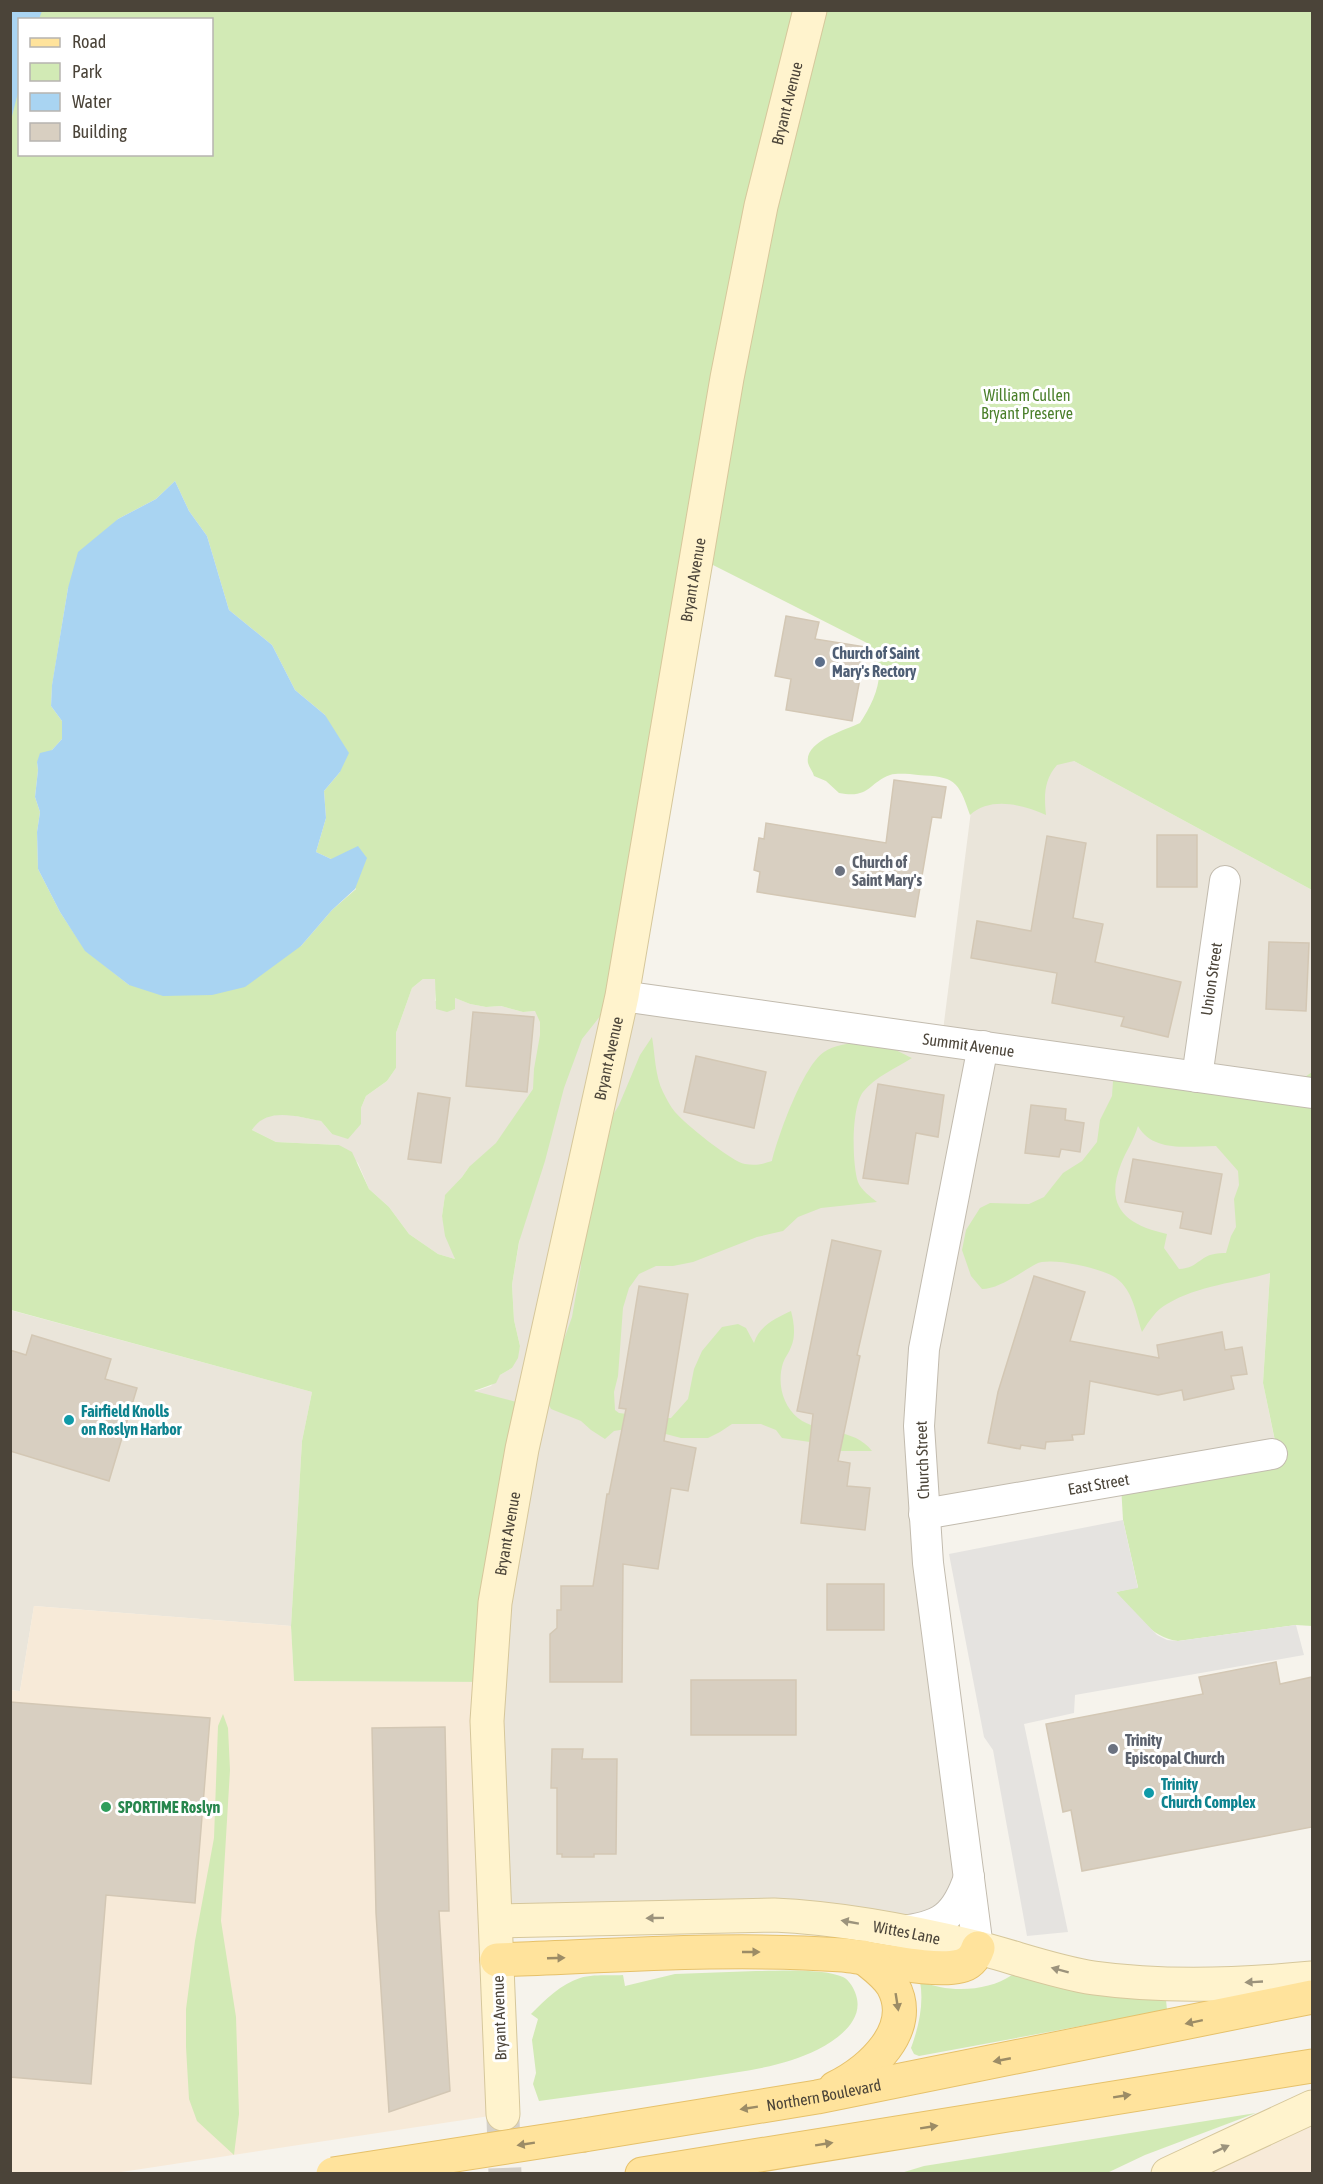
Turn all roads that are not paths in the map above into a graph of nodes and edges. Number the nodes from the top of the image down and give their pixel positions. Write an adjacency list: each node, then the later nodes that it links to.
1 (810, 10): 3 (main road, Bryant Avenue)
2 (1225, 880): 5 (street, Union Street)
3 (622, 996): 4 (street, Summit Avenue); 10 (main road, Bryant Avenue)
4 (983, 1046): 5 (street, Summit Avenue); 8 (street, Church Street)
5 (1197, 1077): 6 (street, Summit Avenue)
6 (1312, 1093)
7 (1272, 1454): 8 (street, East Street)
8 (924, 1514): 9 (street, Church Street)
9 (969, 1877): 11 (street); 12 (street, Church Street)
10 (496, 1921): 11 (main road, Wittes Lane, one-way to 10); 14 (main road, Bryant Avenue)
11 (899, 1931): 12 (main road, Wittes Lane)
12 (978, 1948): 13 (main road); 15 (main road, Wittes Lane, one-way to 12)
13 (863, 1957): 14 (main road, one-way to 13); 18 (main road, one-way to 18)
14 (497, 1960): 20 (main road, Bryant Avenue)
15 (1312, 1978)
16 (1312, 1997): 18 (main road, Northern Boulevard, one-way to 18)
17 (1312, 2066): 22 (main road, one-way to 17)
18 (817, 2097): 21 (main road, Northern Boulevard, one-way to 21, bridge)
19 (1312, 2107): 23 (main road, one-way to 19)
20 (503, 2114)
21 (333, 2174)
22 (642, 2174)
23 (1168, 2174)

